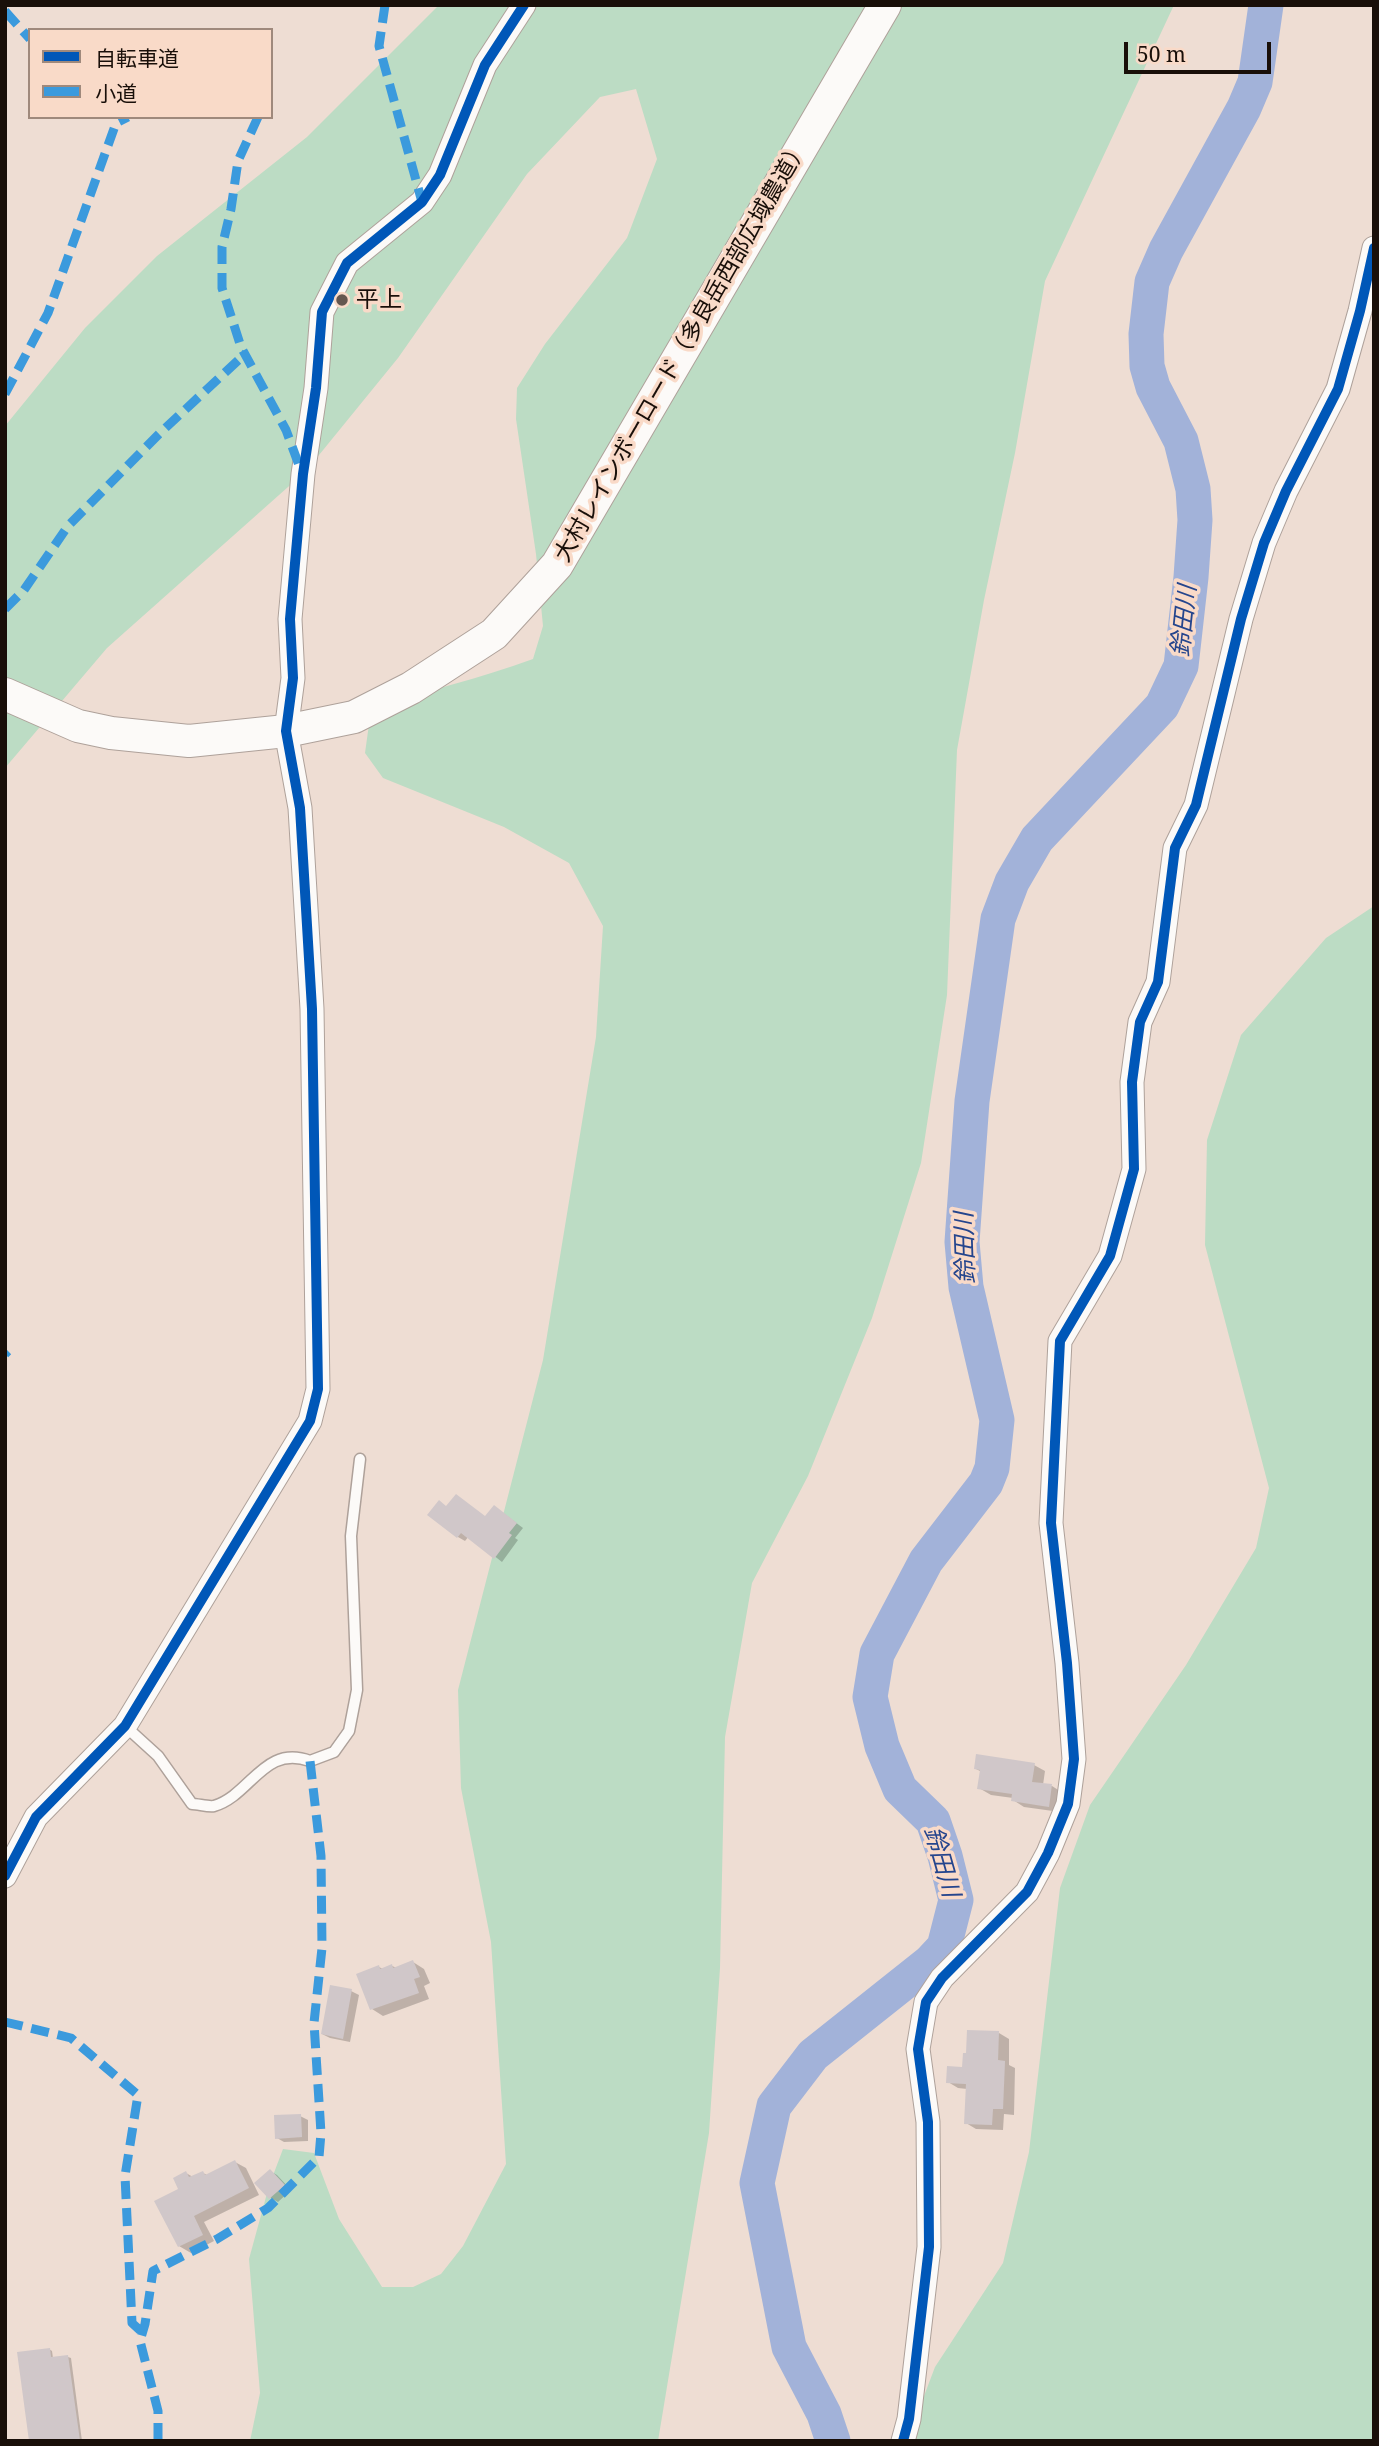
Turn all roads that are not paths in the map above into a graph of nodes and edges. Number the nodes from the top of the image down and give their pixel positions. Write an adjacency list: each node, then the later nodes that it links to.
1 (524, 5): 5 (street)
2 (886, 5): 5 (street, 大村レインボーロード（多良岳西部広域農道）)
3 (1374, 248): 9 (street)
4 (5, 694): 5 (street, 大村レインボーロード（多良岳西部広域農道）)
5 (286, 731): 7 (street)
6 (360, 1459): 7 (lane)
7 (125, 1726): 8 (street)
8 (5, 1876)
9 (903, 2441)

